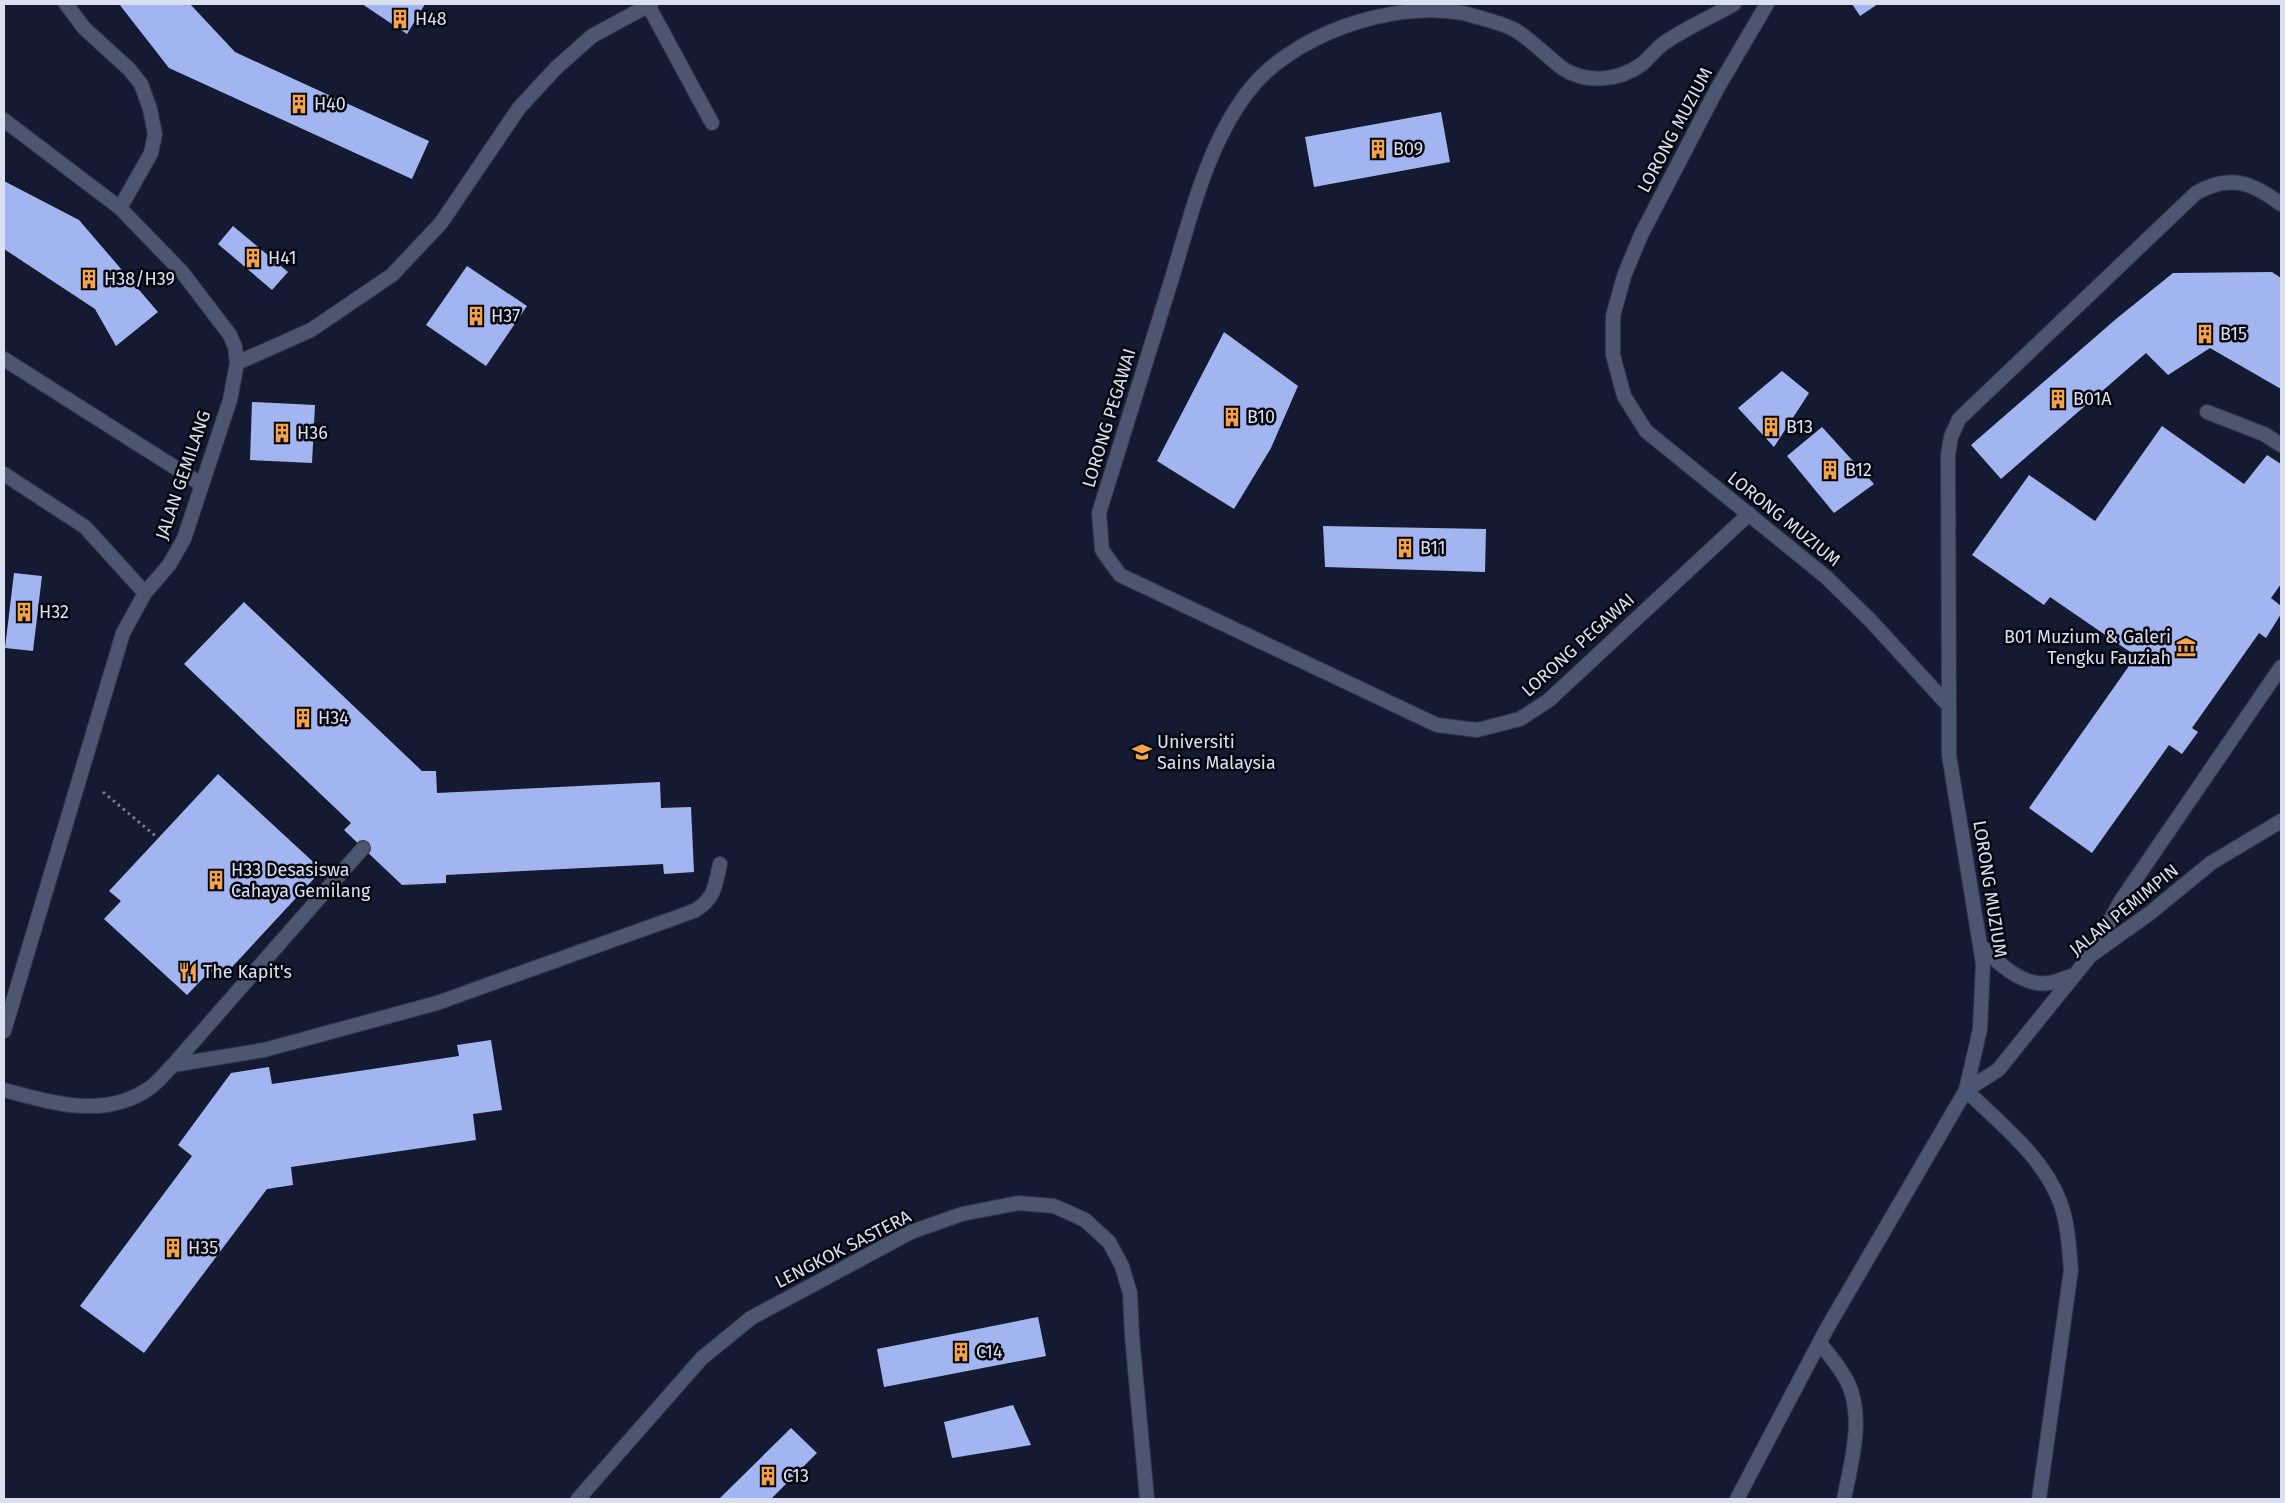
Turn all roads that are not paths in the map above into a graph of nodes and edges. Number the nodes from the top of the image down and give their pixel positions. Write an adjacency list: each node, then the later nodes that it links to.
1 (66, 4): 8 (street)
2 (649, 4): 6 (street); 10 (street)
3 (1734, 4): 15 (street, LORONG PEGAWAI)
4 (1767, 4): 15 (street, LORONG MUZIUM)
5 (4, 120): 8 (street, JALAN GEMILANG)
6 (712, 123)
7 (2281, 204): 18 (street)
8 (120, 208): 10 (street, JALAN GEMILANG)
9 (4, 359): 14 (street)
10 (237, 363): 14 (street, JALAN GEMILANG)
11 (2207, 412): 12 (street)
12 (2281, 445)
13 (4, 474): 16 (street)
14 (201, 484): 16 (street, JALAN GEMILANG)
15 (1749, 514): 18 (street, LORONG MUZIUM)
16 (145, 594): 25 (street, JALAN GEMILANG)
17 (2281, 667): 23 (street)
18 (1949, 706): 22 (street, LORONG MUZIUM)
19 (2281, 821): 23 (street, JALAN PEMIMPIN)
20 (363, 848): 26 (street)
21 (720, 864): 26 (street)
22 (1982, 947): 24 (street); 28 (street, LORONG MUZIUM)
23 (2090, 956): 24 (street, JALAN PEMIMPIN)
24 (2076, 974): 28 (street, JALAN PEMIMPIN)
25 (4, 1031)
26 (173, 1065): 27 (street)
27 (4, 1090)
28 (1966, 1090): 29 (street); 34 (street)
29 (1820, 1343): 32 (street); 33 (street)
30 (578, 1499): 31 (street, LENGKOK SASTERA)
31 (1147, 1499)
32 (1737, 1499)
33 (1844, 1499)
34 (2040, 1499)

